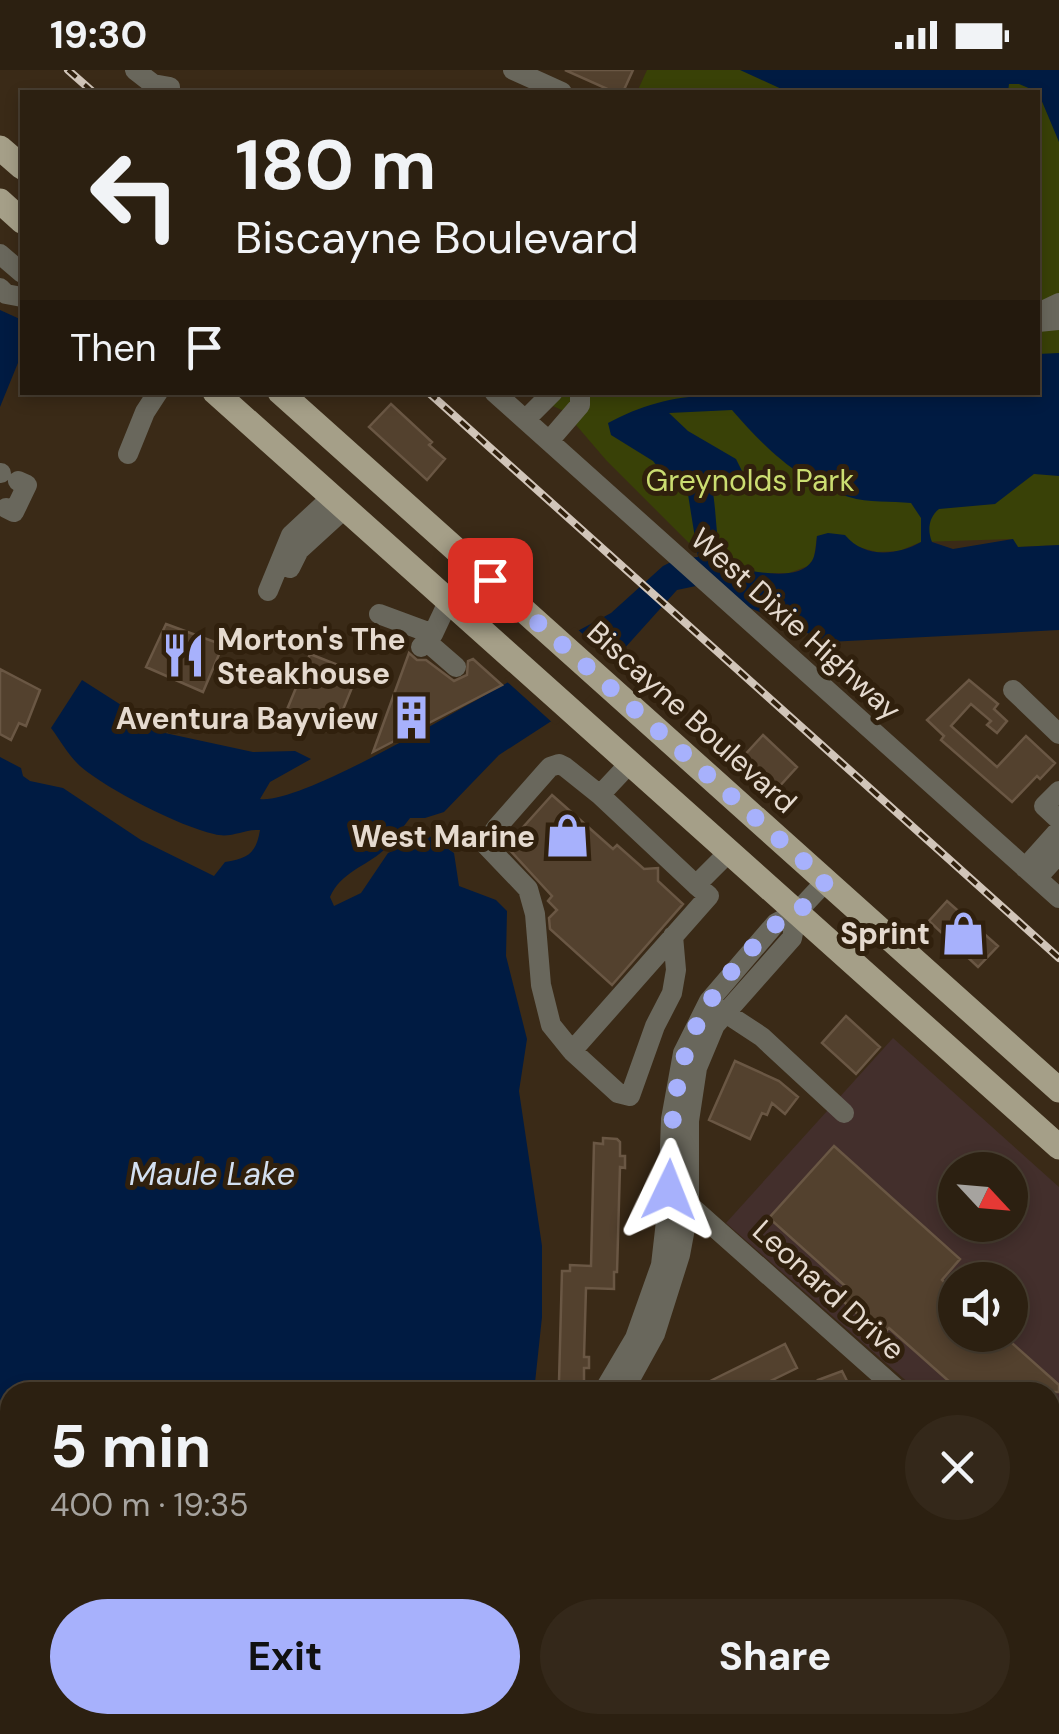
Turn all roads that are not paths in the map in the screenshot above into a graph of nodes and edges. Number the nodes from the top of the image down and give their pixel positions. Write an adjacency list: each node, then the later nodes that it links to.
1 (135, 70): 4 (street)
2 (154, 70): 4 (street)
3 (519, 71): 5 (street)
4 (176, 83)
5 (558, 90)
6 (0, 148): 7 (main road)
7 (20, 165)
8 (0, 200): 9 (main road)
9 (20, 219)
10 (0, 254): 11 (street)
11 (14, 288)
12 (1059, 288): 13 (street)
13 (1048, 313)
14 (156, 395): 22 (street)
15 (218, 395): 24 (main road)
16 (283, 395): 26 (main road, Biscayne Boulevard)
17 (497, 395): 20 (street, West Dixie Highway)
18 (551, 395): 20 (street)
19 (582, 395): 21 (street)
20 (525, 420): 21 (street, West Dixie Highway)
21 (549, 441): 40 (street, West Dixie Highway)
22 (128, 454)
23 (15, 478): 25 (street)
24 (339, 502): 26 (main road); 27 (main road)
25 (6, 508)
26 (419, 517): 41 (main road, Biscayne Boulevard)
27 (448, 600): 29 (street); 33 (main road)
28 (379, 614): 29 (street)
29 (427, 641): 30 (street)
30 (456, 667)
31 (1013, 690): 32 (street)
32 (1059, 734)
33 (630, 763): 35 (street); 38 (main road)
34 (1059, 791): 36 (street)
35 (600, 795): 42 (street); 47 (street)
36 (1059, 820)
37 (1059, 830): 40 (street)
38 (729, 852): 42 (street); 44 (main road)
39 (1059, 854): 40 (street)
40 (1031, 873): 43 (street, West Dixie Highway)
41 (826, 881): 44 (street); 48 (main road, Biscayne Boulevard)
42 (696, 884): 45 (street)
43 (1059, 898)
44 (797, 912): 46 (street); 50 (main road)
45 (673, 936): 47 (street); 47 (street)
46 (717, 1007): 49 (street); 51 (street)
47 (572, 1051)
48 (1059, 1090)
49 (844, 1112)
50 (1059, 1147)
51 (679, 1206): 52 (street); 55 (street, Leonard Drive)
52 (655, 1312): 53 (street); 54 (street)
53 (610, 1382)
54 (629, 1382)
55 (888, 1382)

